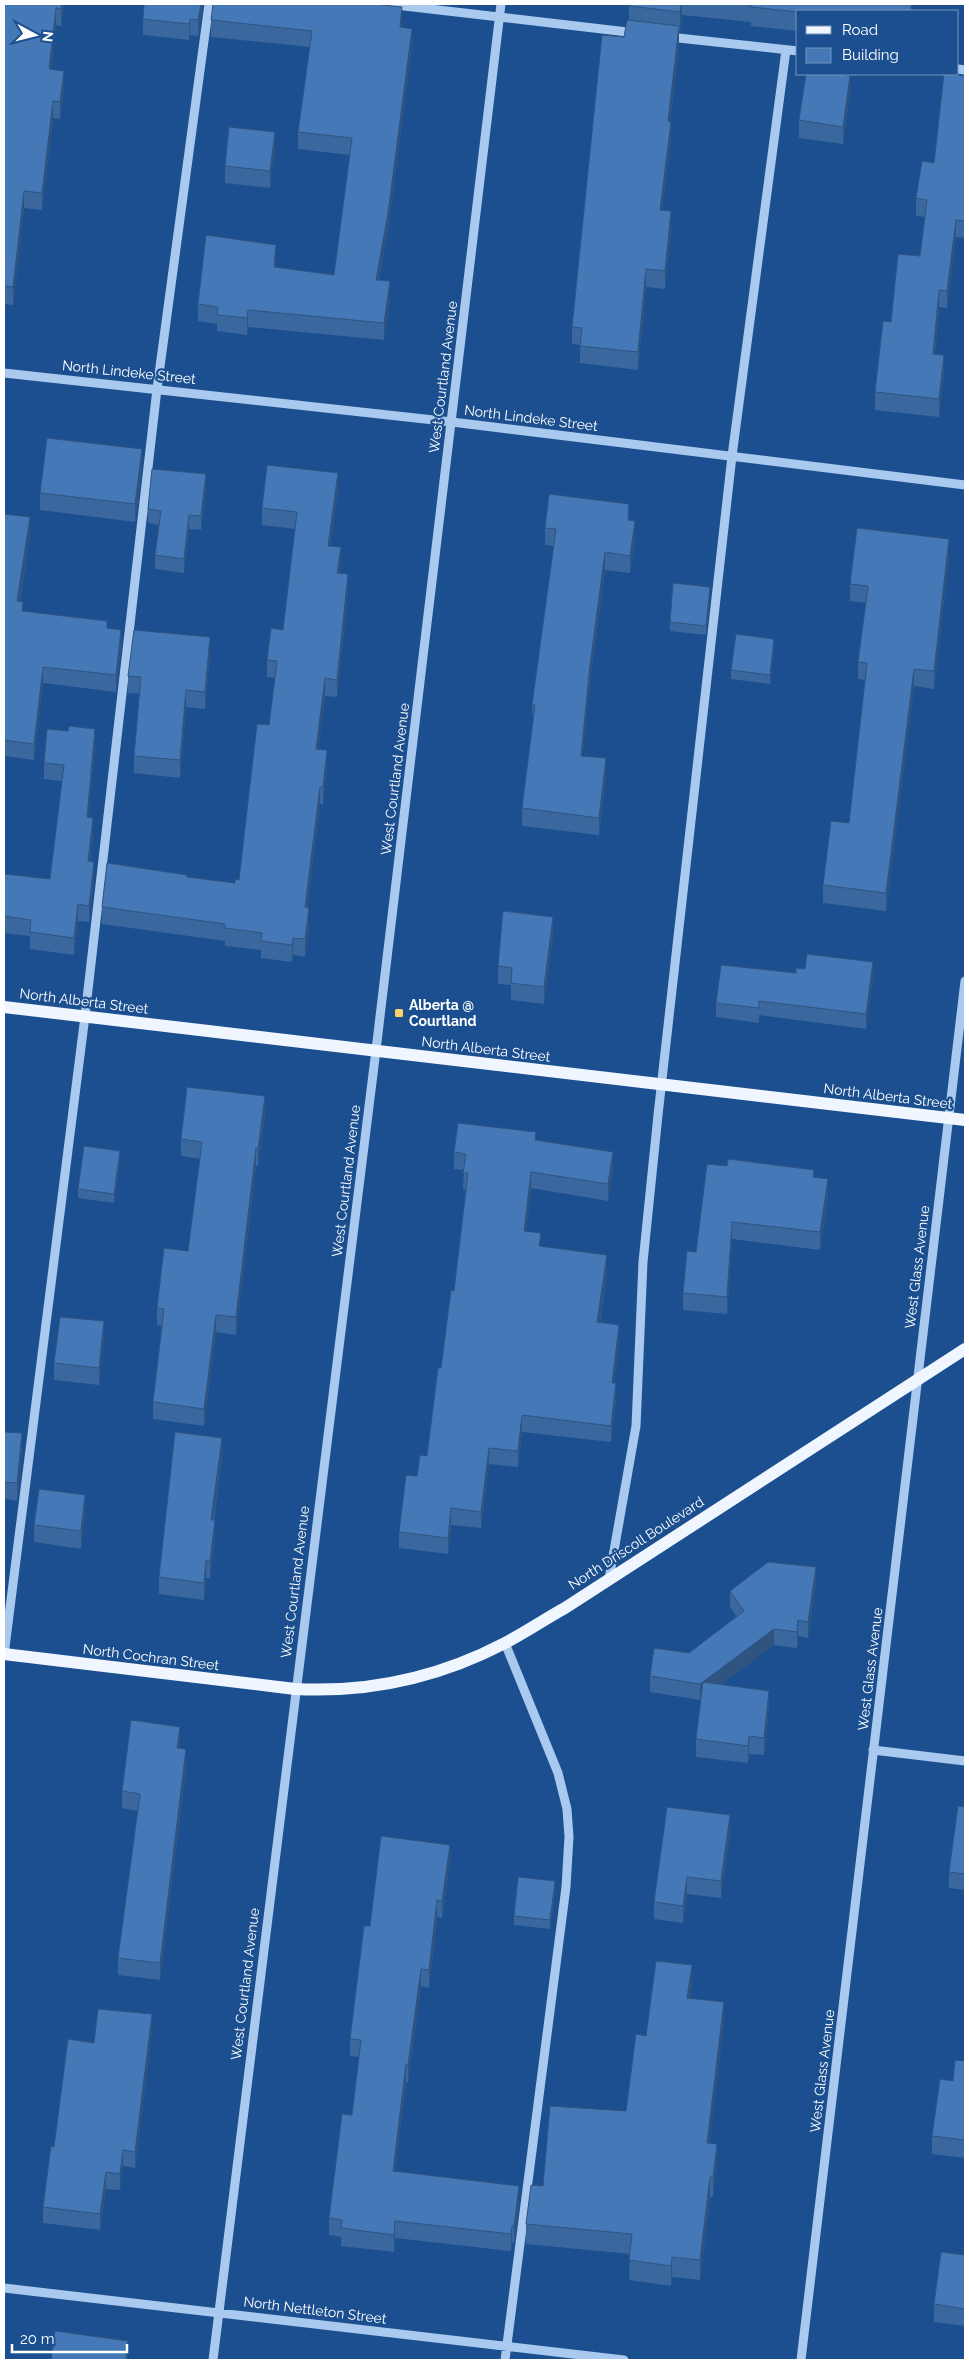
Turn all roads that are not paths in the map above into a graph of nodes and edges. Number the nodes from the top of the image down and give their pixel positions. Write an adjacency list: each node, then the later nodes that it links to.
1 (209, 4): 10 (street)
2 (387, 4): 4 (street)
3 (501, 4): 4 (street, West Courtland Avenue)
4 (499, 18): 5 (street); 11 (street, West Courtland Avenue)
5 (648, 35)
6 (658, 36): 7 (street)
7 (786, 50): 8 (street); 12 (street)
8 (796, 51)
9 (4, 372): 10 (street, North Lindeke Street)
10 (156, 390): 11 (street, North Lindeke Street); 16 (street)
11 (452, 422): 12 (street, North Lindeke Street); 17 (street, West Courtland Avenue)
12 (732, 456): 13 (street, North Lindeke Street); 18 (street)
13 (965, 485)
14 (965, 981): 19 (street, West Glass Avenue)
15 (4, 1006): 16 (main road, North Alberta Street)
16 (85, 1016): 17 (main road, North Alberta Street); 25 (street)
17 (376, 1050): 18 (main road, North Alberta Street); 26 (street, West Courtland Avenue)
18 (662, 1086): 19 (main road, North Alberta Street); 23 (street)
19 (948, 1118): 20 (main road, North Alberta Street); 22 (street, West Glass Avenue)
20 (965, 1120)
21 (965, 1349): 22 (main road, North Driscoll Boulevard)
22 (918, 1378): 23 (main road, North Driscoll Boulevard); 27 (street, West Glass Avenue)
23 (609, 1579): 24 (main road, North Driscoll Boulevard)
24 (505, 1643): 26 (main road, North Driscoll Boulevard); 31 (street)
25 (4, 1654): 26 (main road, North Cochran Street)
26 (296, 1689): 30 (street, West Courtland Avenue)
27 (874, 1750): 28 (street); 35 (street, West Glass Avenue)
28 (965, 1761)
29 (4, 2288): 30 (street, North Nettleton Street)
30 (219, 2312): 31 (street, North Nettleton Street); 32 (street, West Courtland Avenue)
31 (507, 2347): 33 (street); 34 (street, North Nettleton Street)
32 (213, 2360)
33 (505, 2360)
34 (624, 2360)
35 (801, 2360)

